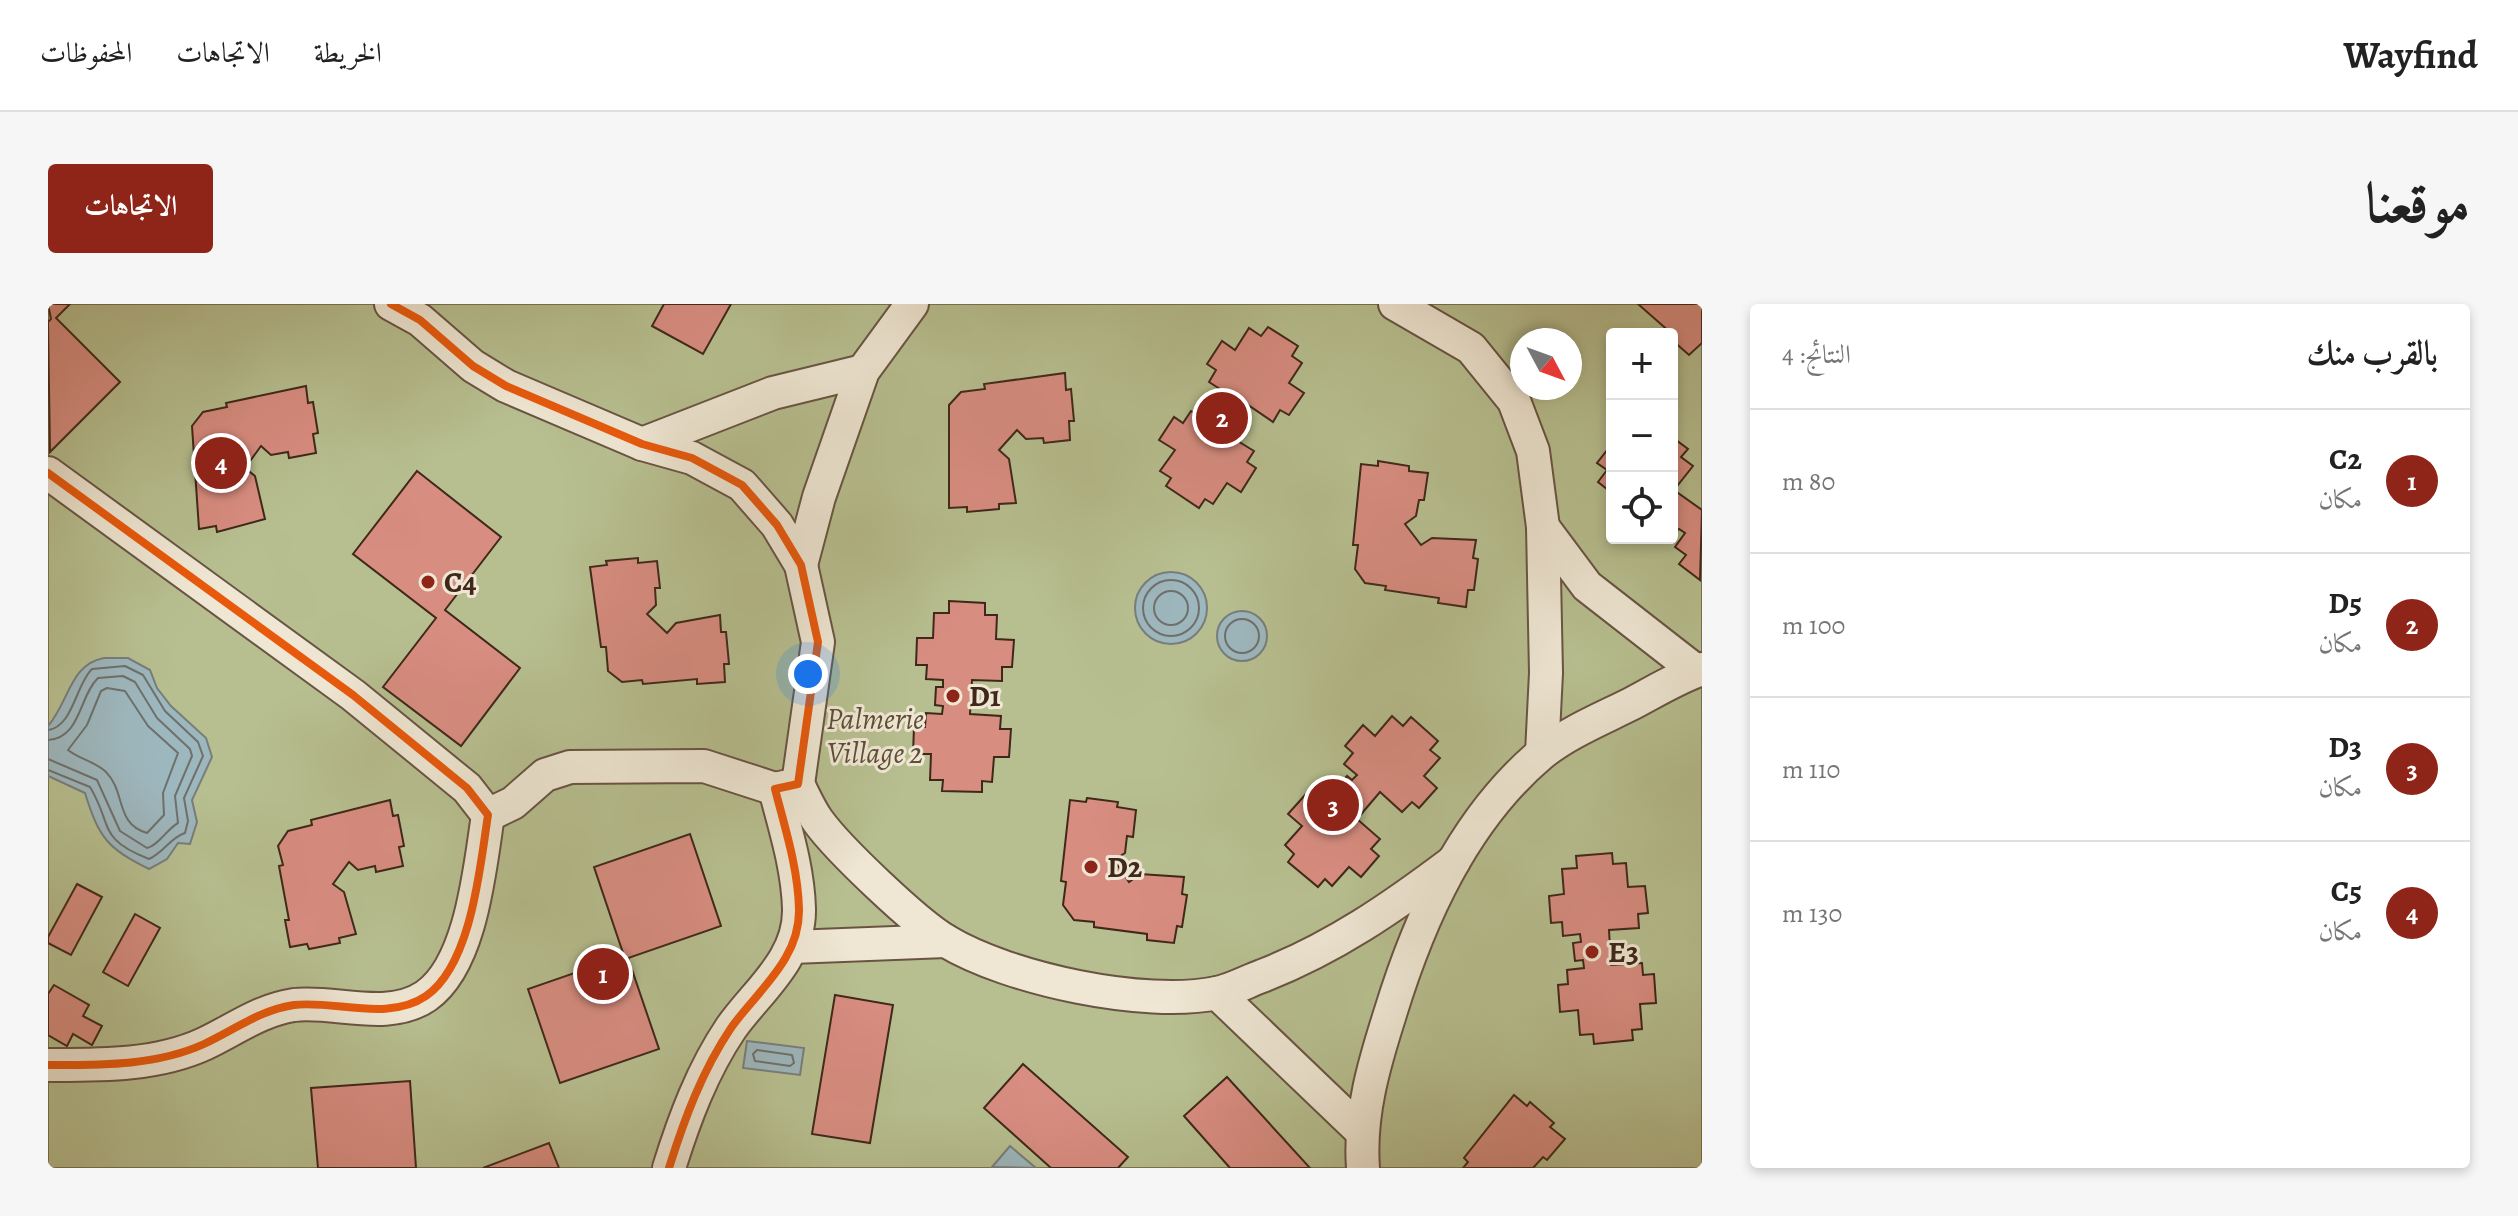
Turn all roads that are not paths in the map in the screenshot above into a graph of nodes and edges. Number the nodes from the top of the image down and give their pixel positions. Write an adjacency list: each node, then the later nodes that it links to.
1 (391, 304): 5 (street)
2 (912, 304): 4 (street)
3 (1395, 304): 7 (street)
4 (863, 371): 5 (street); 8 (street)
5 (642, 444): 8 (street)
6 (48, 473): 12 (street)
7 (1543, 527): 9 (street); 10 (street)
8 (801, 565): 11 (street)
9 (1699, 670): 10 (street)
10 (1542, 753): 13 (street)
11 (787, 786): 12 (street); 14 (street); 15 (street)
12 (488, 815): 17 (street)
13 (1454, 861): 16 (street); 18 (street)
14 (946, 941): 15 (street); 16 (street)
15 (792, 947): 19 (street)
16 (1217, 993): 18 (street)
17 (48, 1065)
18 (1361, 1131): 20 (street)
19 (669, 1168)
20 (1363, 1168)

